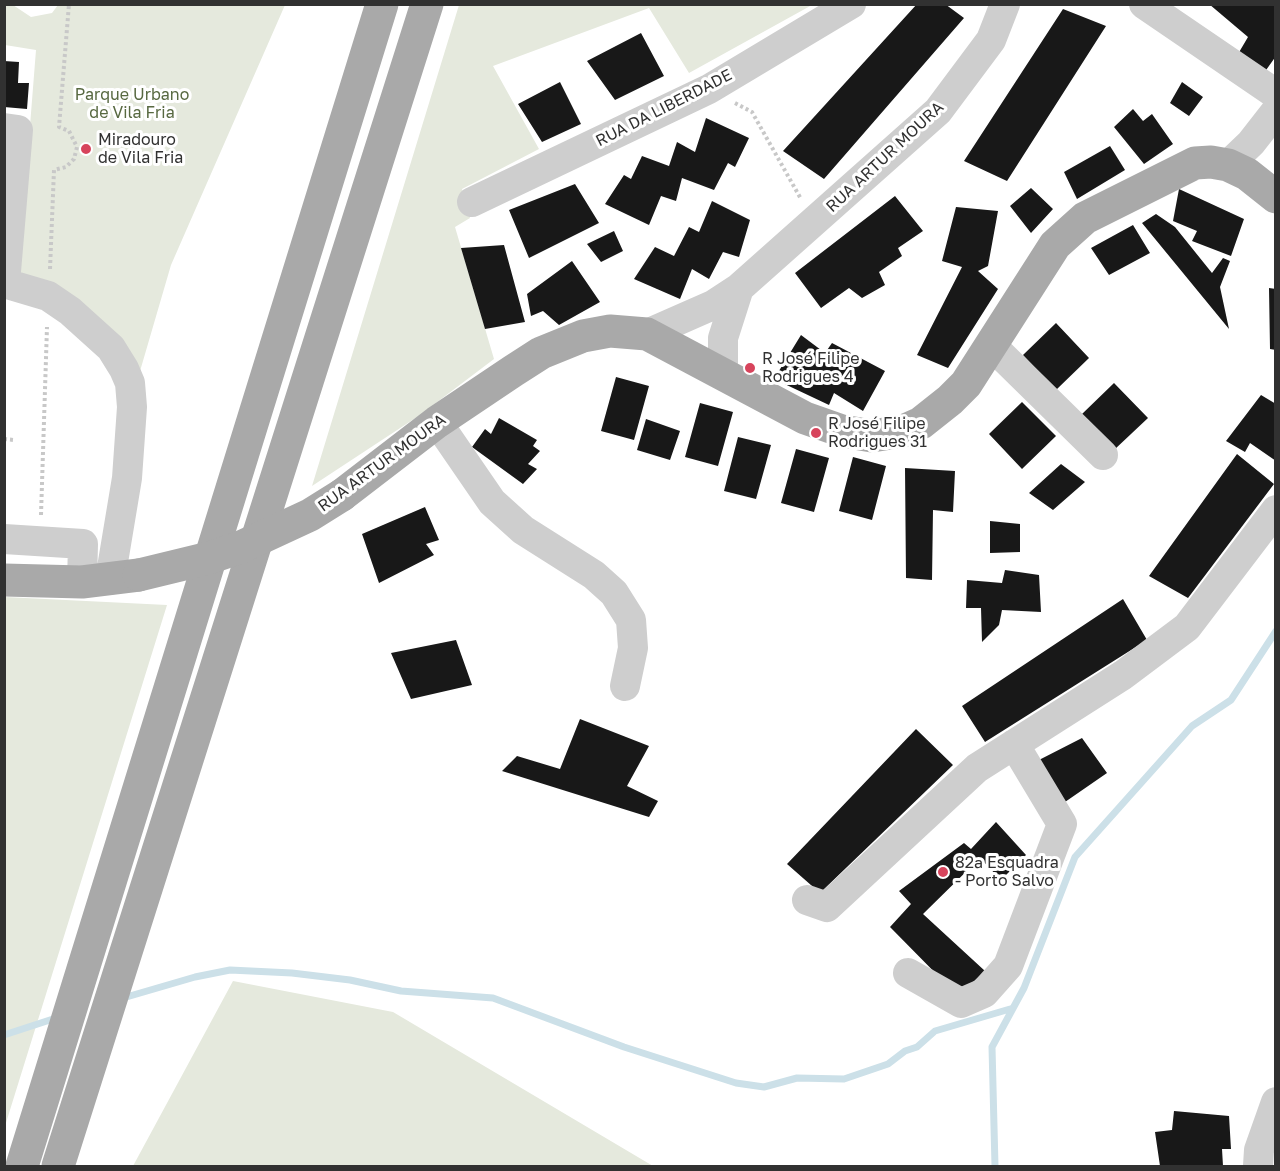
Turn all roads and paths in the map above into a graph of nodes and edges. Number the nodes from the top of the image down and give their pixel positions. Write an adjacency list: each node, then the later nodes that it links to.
1 (69, 4): 18 (path)
2 (382, 4): 36 (main road)
3 (427, 4): 37 (main road)
4 (851, 4): 7 (street, RUA DA LIBERDADE)
5 (1005, 4): 15 (street, RUA ARTUR MOURA)
6 (1144, 4): 8 (street)
7 (709, 89): 13 (street, RUA DA LIBERDADE); 15 (path)
8 (1275, 94)
9 (1275, 111): 11 (street)
10 (4, 128): 14 (street)
11 (1228, 165): 12 (main road); 20 (main road)
12 (1275, 197)
13 (472, 202)
14 (8, 211): 16 (street)
15 (814, 223): 17 (street, RUA ARTUR MOURA)
16 (5, 283): 18 (street)
17 (739, 288): 19 (street, RUA ARTUR MOURA); 21 (street)
18 (48, 296): 28 (path); 29 (street)
19 (647, 334): 21 (main road); 22 (main road, RUA ARTUR MOURA)
20 (992, 346): 21 (main road); 25 (street)
21 (723, 373)
22 (437, 422): 29 (main road, RUA ARTUR MOURA, bridge); 31 (street)
23 (4, 439): 24 (path)
24 (14, 440)
25 (1103, 455)
26 (1275, 510): 32 (street)
27 (4, 539): 28 (street)
28 (40, 542): 29 (street)
29 (110, 579): 30 (main road, RUA ARTUR MOURA)
30 (4, 580)
31 (625, 686)
32 (1014, 744): 33 (street); 34 (street)
33 (807, 900)
34 (908, 973)
35 (1275, 1102): 38 (street)
36 (22, 1167)
37 (58, 1167)
38 (1258, 1167)

